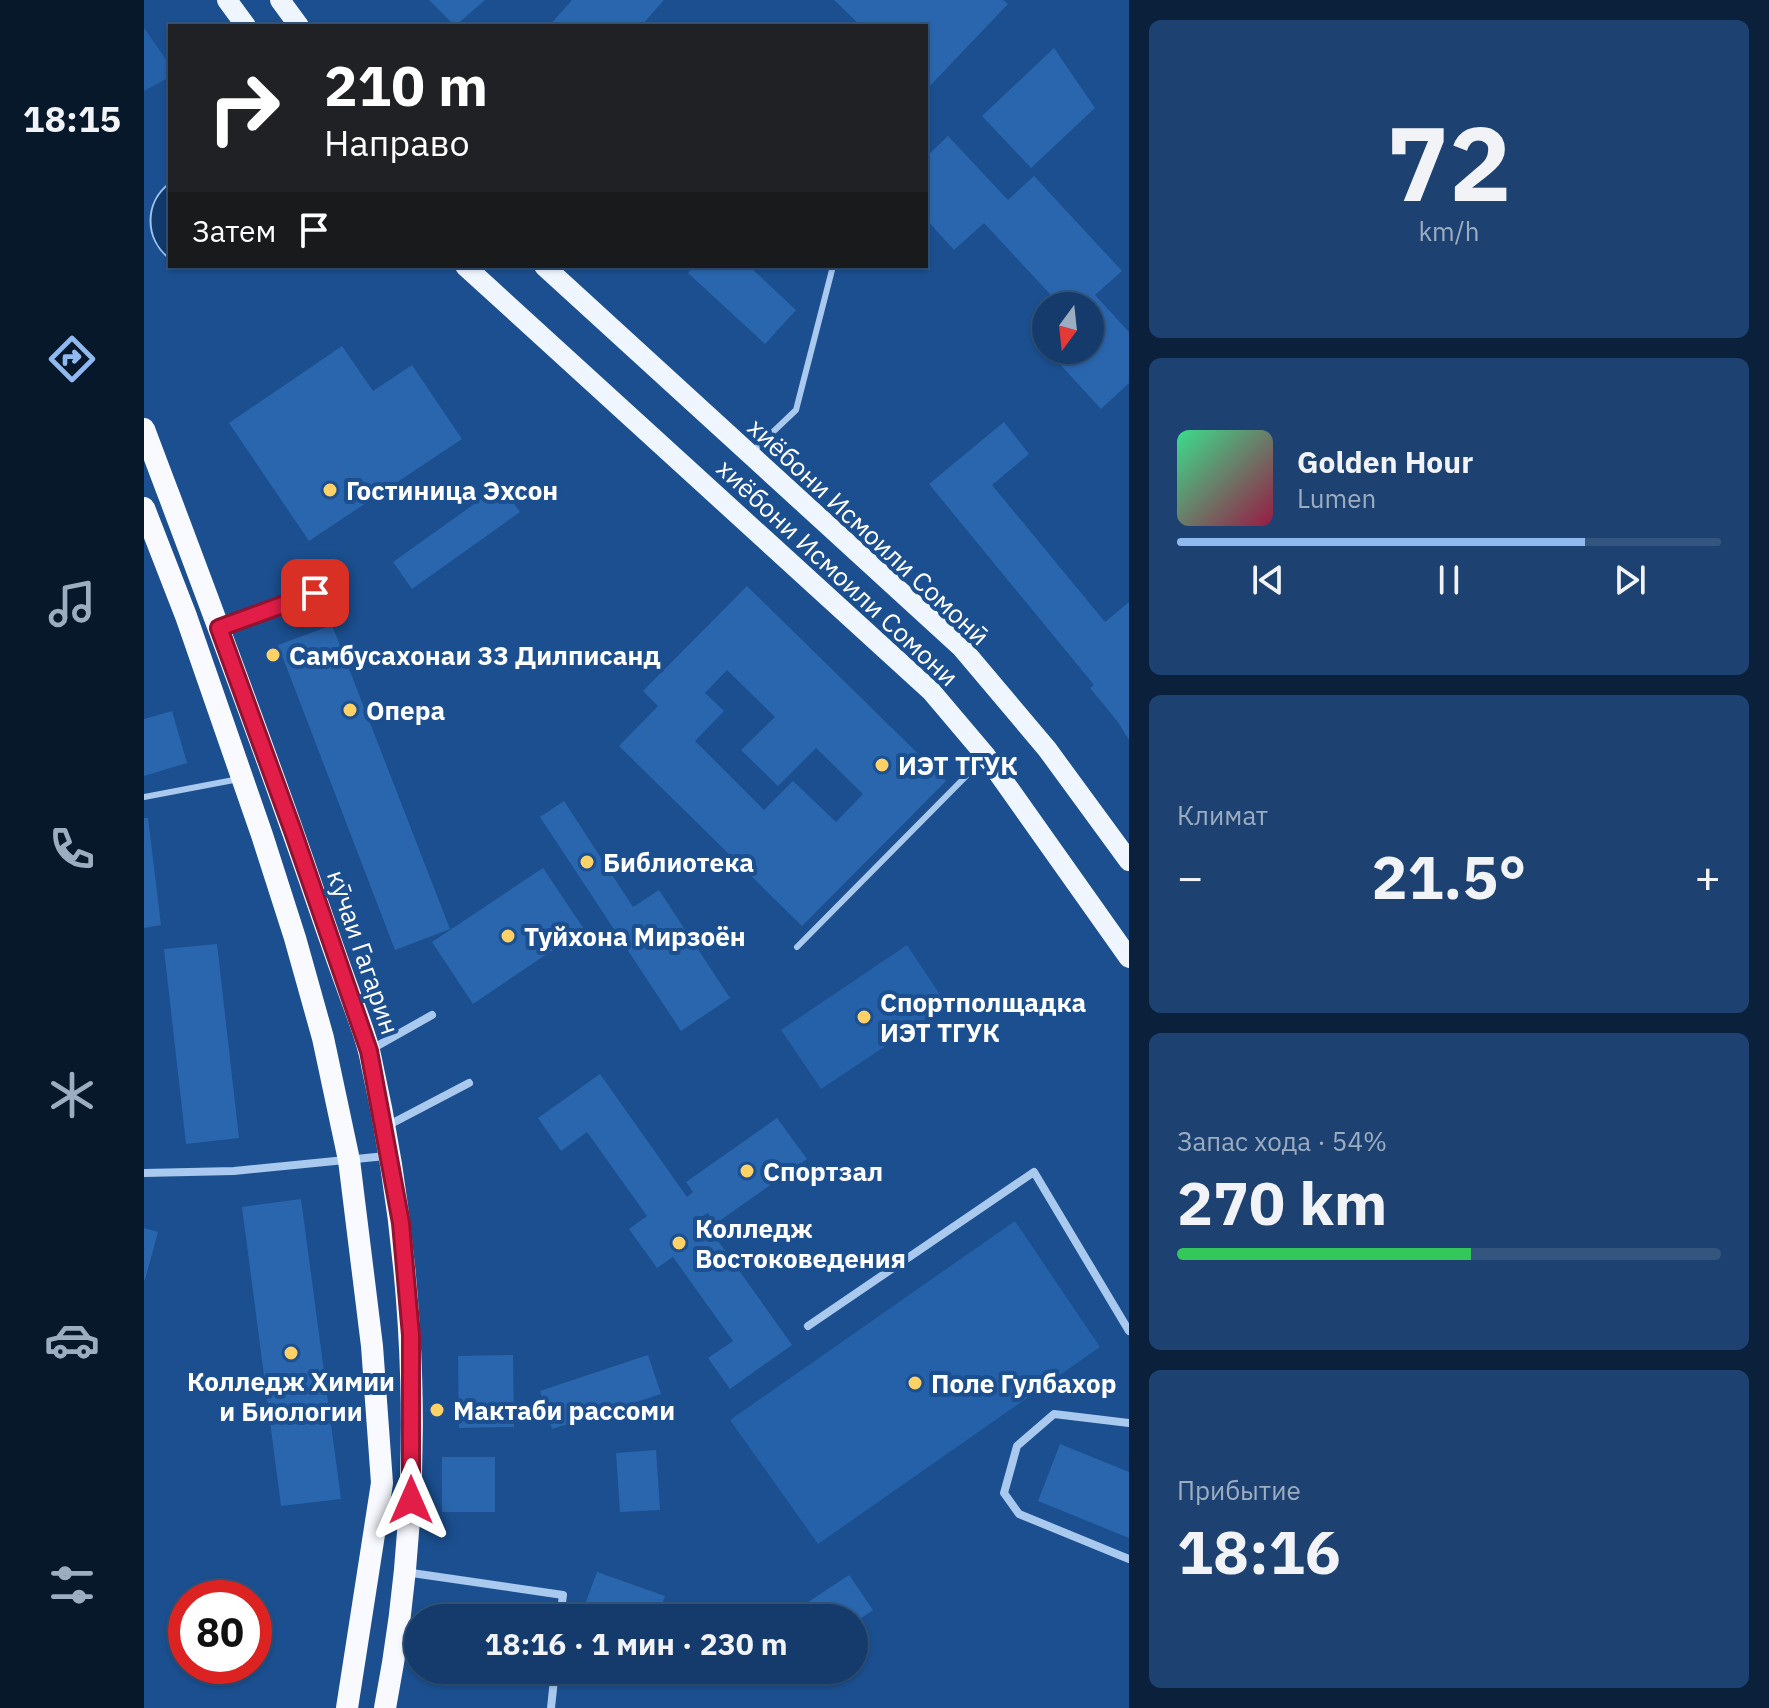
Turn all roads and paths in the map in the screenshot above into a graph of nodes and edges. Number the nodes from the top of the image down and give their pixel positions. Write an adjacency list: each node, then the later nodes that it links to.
1 (227, 0): 3 (main road)
2 (280, 0): 4 (main road)
3 (245, 24)
4 (298, 24)
5 (467, 268): 13 (main road, хиёбони Исмоили Сомони)
6 (546, 268): 9 (main road, хиёбони Исмоили Сомонӣ)
7 (832, 268): 9 (lane)
8 (144, 429): 12 (highway, кӯчаи Гагарин)
9 (750, 454): 16 (main road, хиёбони Исмоили Сомонӣ)
10 (144, 508): 14 (highway)
11 (315, 593): 12 (street)
12 (219, 628): 20 (highway, кӯчаи Гагарин)
13 (986, 756): 17 (lane); 18 (main road, хиёбони Исмоили Сомони)
14 (242, 779): 15 (lane); 24 (highway)
15 (144, 797)
16 (1129, 861)
17 (797, 947)
18 (1129, 958)
19 (432, 1015): 20 (street)
20 (369, 1051): 22 (highway, кӯчаи Гагарин)
21 (469, 1083): 22 (street)
22 (384, 1128): 23 (highway, кӯчаи Гагарин)
23 (389, 1155): 24 (street); 30 (highway, кӯчаи Гагарин)
24 (349, 1160): 25 (street); 33 (highway)
25 (144, 1173)
26 (808, 1326): 27 (street)
27 (1129, 1331)
28 (1129, 1423): 29 (street)
29 (1129, 1559)
30 (405, 1572): 31 (street); 34 (highway, кӯчаи Гагарин)
31 (562, 1604)
32 (554, 1684): 35 (street)
33 (347, 1708)
34 (385, 1708)
35 (551, 1708)

